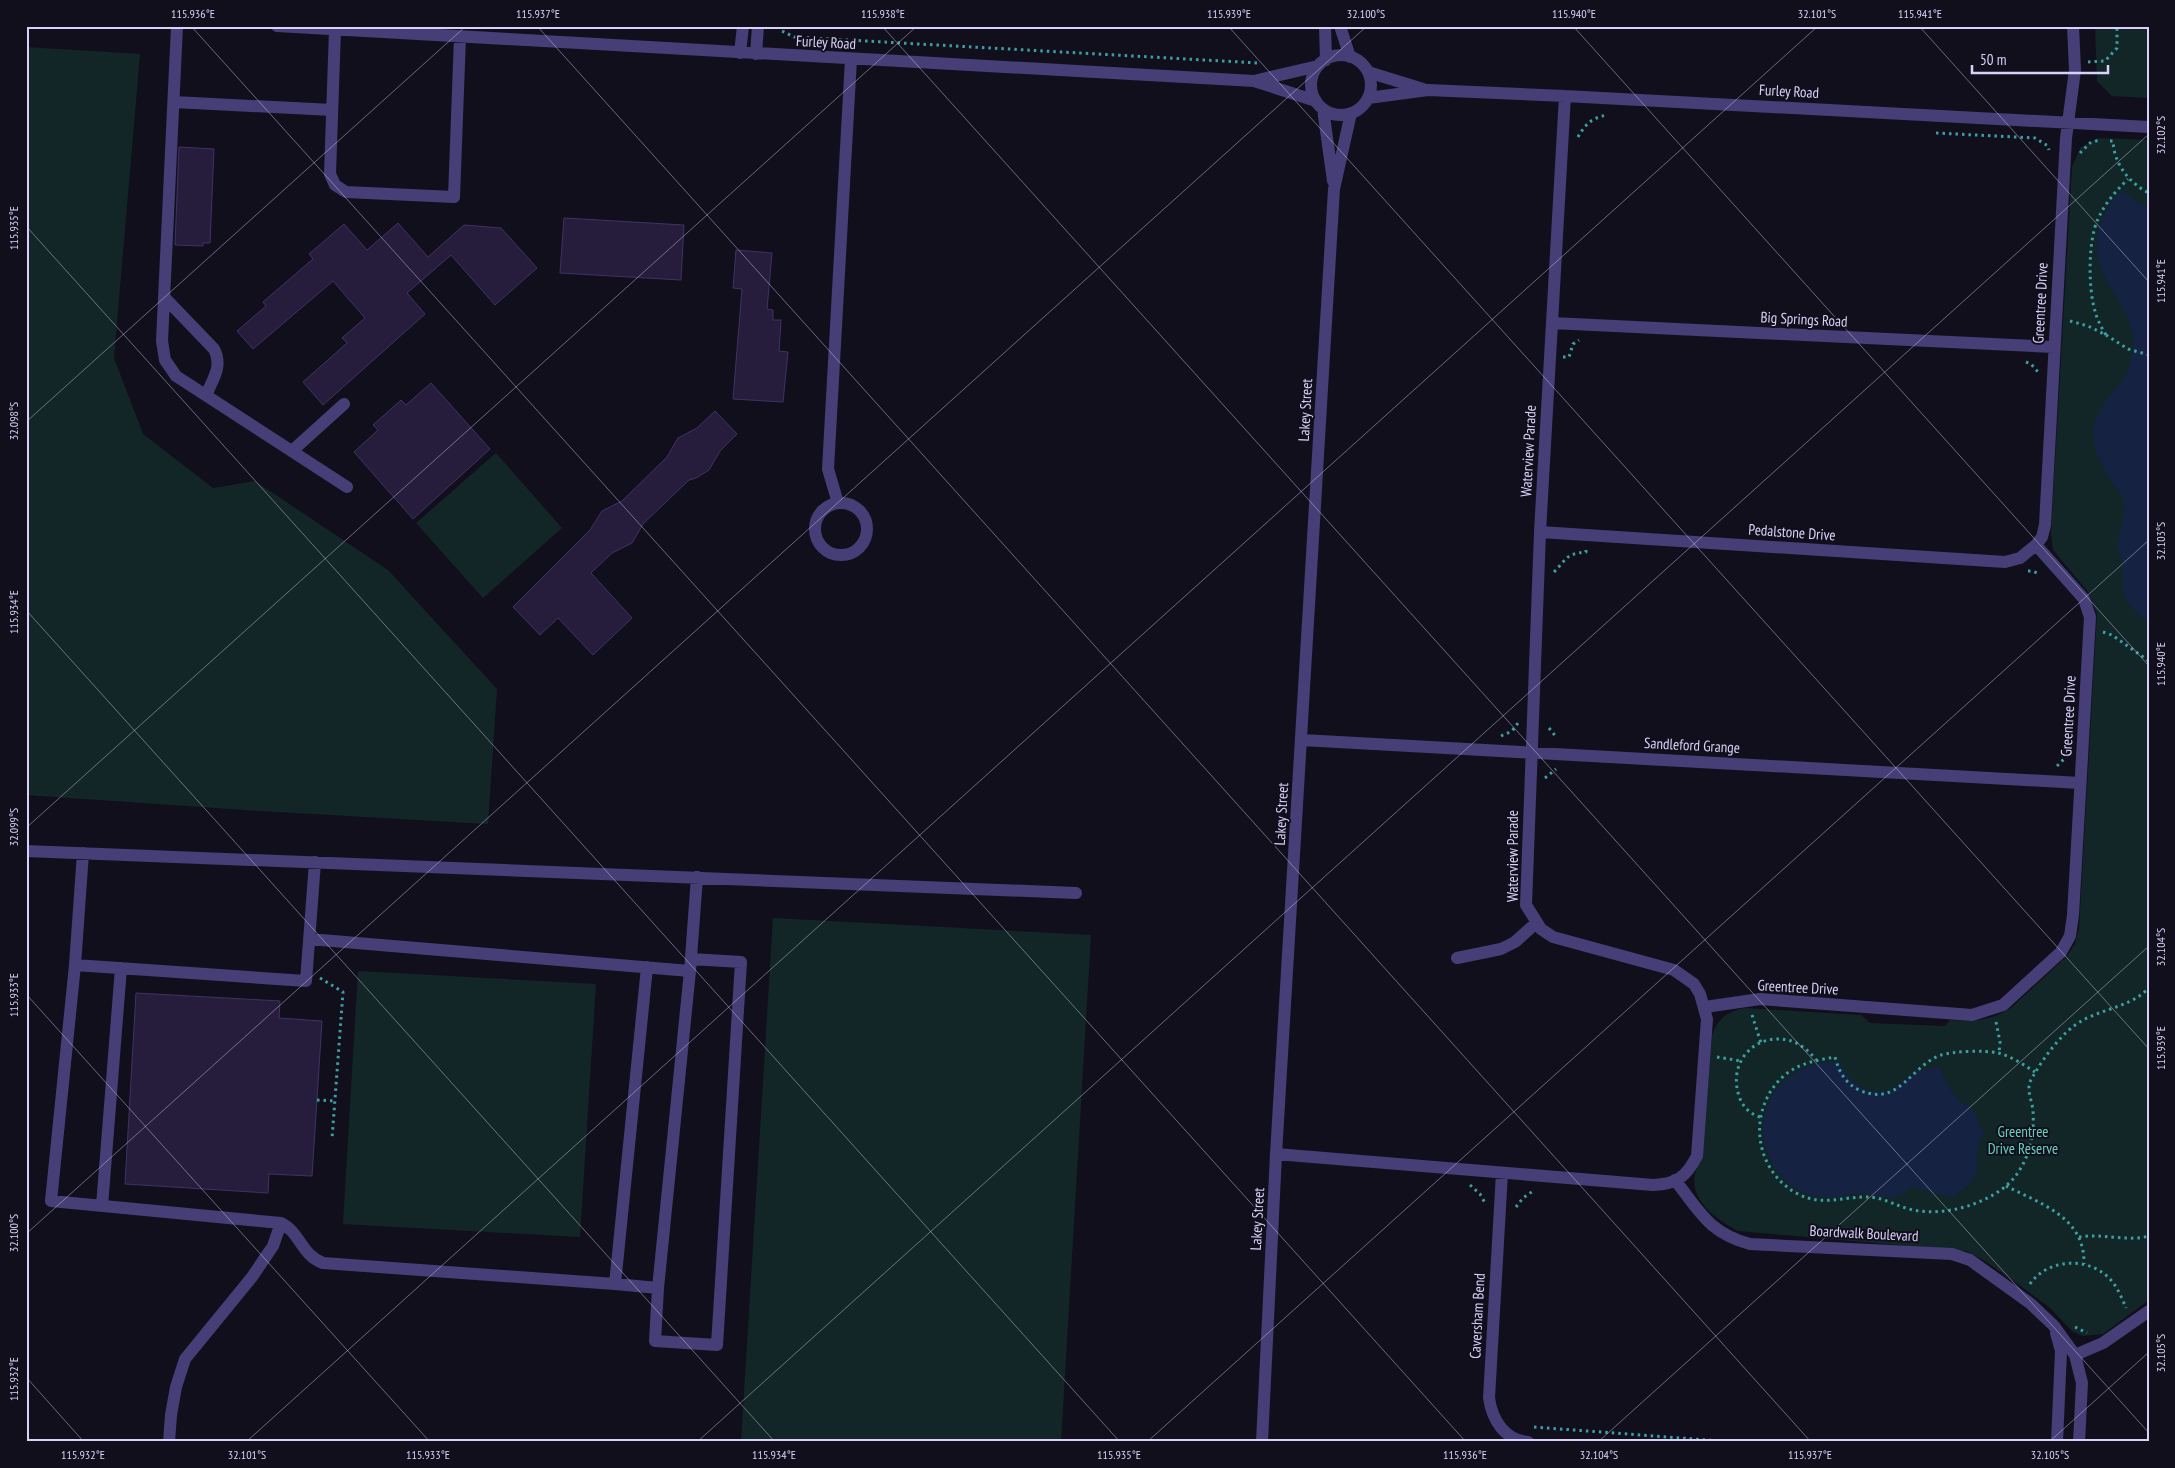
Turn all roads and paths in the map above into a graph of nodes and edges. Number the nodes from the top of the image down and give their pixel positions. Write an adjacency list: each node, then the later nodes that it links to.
1 (177, 26): 24 (street)
2 (276, 26): 10 (street, Furley Road)
3 (743, 26): 12 (street)
4 (758, 26): 13 (street)
5 (778, 26): 18 (path)
6 (1325, 26): 17 (street, Lakey Street)
7 (1340, 26): 14 (street)
8 (2073, 26): 29 (street, Greentree Drive)
9 (2117, 26): 16 (path)
10 (335, 30): 11 (street, Furley Road); 26 (street)
11 (460, 37): 12 (street, Furley Road); 26 (street)
12 (740, 53): 13 (street, Furley Road)
13 (756, 54): 15 (street, Furley Road)
14 (1350, 56): 17 (street); 19 (street)
15 (851, 59): 20 (street, Furley Road); 50 (street)
16 (2086, 62)
17 (1322, 63): 20 (street, Furley Road); 25 (street, Lakey Street)
18 (1263, 64)
19 (1368, 72): 21 (street, Furley Road); 23 (street)
20 (1254, 81): 25 (street, Furley Road)
21 (1428, 90): 22 (street, Furley Road); 23 (street, Furley Road)
22 (1565, 96): 29 (street, Furley Road); 40 (street, Waterview Parade)
23 (1368, 98): 27 (street)
24 (174, 102): 26 (street); 38 (street)
25 (1319, 105): 27 (street); 36 (street, Lakey Street)
26 (332, 110)
27 (1351, 113): 36 (street, Lakey Street)
28 (1610, 114): 32 (path)
29 (2067, 122): 30 (street, Furley Road); 39 (street, Greentree Drive)
30 (2149, 127)
31 (1926, 132): 34 (path)
32 (1578, 137)
33 (2113, 141): 35 (path)
34 (2051, 156)
35 (2128, 179): 37 (path); 42 (path)
36 (1334, 188): 59 (street, Lakey Street)
37 (2149, 193)
38 (164, 297): 46 (street); 46 (street)
39 (2056, 320): 42 (path); 43 (street, Greentree Drive)
40 (1552, 323): 41 (street, Big Springs Road); 45 (street, Waterview Parade)
41 (1597, 325): 43 (street, Big Springs Road); 45 (path)
42 (2106, 335): 44 (path)
43 (2054, 347): 52 (street, Greentree Drive)
44 (2149, 355)
45 (1550, 357): 51 (street, Waterview Parade)
46 (206, 395): 48 (street)
47 (344, 404): 48 (street)
48 (292, 452): 49 (street)
49 (347, 487)
50 (838, 503): 50 (street)
51 (1540, 532): 52 (street, Pedalstone Drive); 60 (street, Waterview Parade)
52 (2036, 545): 63 (street, Greentree Drive)
53 (1586, 552): 54 (path)
54 (1555, 572)
55 (2022, 572): 56 (path)
56 (2041, 575)
57 (2099, 632): 58 (path)
58 (2149, 661)
59 (1302, 740): 60 (street, Sandleford Grange); 91 (street, Lakey Street)
60 (1531, 752): 61 (street, Sandleford Grange); 69 (street, Waterview Parade)
61 (1571, 754): 62 (path); 63 (street, Sandleford Grange)
62 (1542, 783)
63 (2080, 783): 78 (street, Greentree Drive)
64 (26, 851): 65 (street)
65 (83, 853): 66 (street); 72 (street)
66 (315, 862): 67 (street); 70 (street)
67 (697, 877): 68 (street); 73 (street)
68 (1076, 893)
69 (1536, 922): 71 (street); 78 (street, Waterview Parade)
70 (309, 939): 74 (street); 76 (street)
71 (1457, 958)
72 (75, 965): 75 (street); 97 (street)
73 (691, 965): 74 (street); 106 (street); 106 (street)
74 (647, 967): 105 (street)
75 (121, 968): 76 (street); 97 (street)
76 (307, 971): 88 (path)
77 (2149, 988): 86 (path)
78 (1705, 1007): 83 (street, Waterview Parade)
79 (1750, 1010): 81 (path)
80 (1995, 1019): 82 (path)
81 (1761, 1042): 84 (path); 85 (path)
82 (1998, 1053): 84 (path); 86 (path)
83 (1704, 1055): 85 (path); 93 (street, Waterview Parade)
84 (1816, 1060): 89 (path)
85 (1742, 1061): 89 (path)
86 (2036, 1072): 95 (path)
87 (317, 1100): 88 (path)
88 (335, 1101): 90 (path)
89 (1760, 1117): 95 (path)
90 (332, 1139)
91 (1276, 1154): 92 (street); 114 (street, Lakey Street)
92 (1502, 1173): 93 (street); 99 (street, Caversham Bend)
93 (1675, 1180): 107 (street, Boardwalk Boulevard)
94 (1464, 1183): 99 (path)
95 (2006, 1186): 103 (path)
96 (1538, 1190): 98 (path)
97 (102, 1206): 101 (street)
98 (1516, 1207): 99 (path); 100 (path)
99 (1500, 1209): 115 (street, Caversham Bend)
100 (1514, 1216)
101 (281, 1223): 105 (street); 113 (street)
102 (2149, 1236): 103 (path)
103 (2079, 1237): 104 (path)
104 (2084, 1264): 107 (path); 109 (path)
105 (615, 1284): 106 (street)
106 (658, 1288)
107 (2022, 1297): 110 (street, Boardwalk Boulevard)
108 (2149, 1311): 111 (street)
109 (2128, 1314)
110 (2054, 1326): 111 (street, Boardwalk Boulevard); 117 (street)
111 (2075, 1355): 118 (street, Boardwalk Boulevard)
112 (1526, 1426): 116 (path)
113 (168, 1442)
114 (1262, 1442)
115 (1528, 1442)
116 (1734, 1442)
117 (2056, 1442)
118 (2079, 1442)

